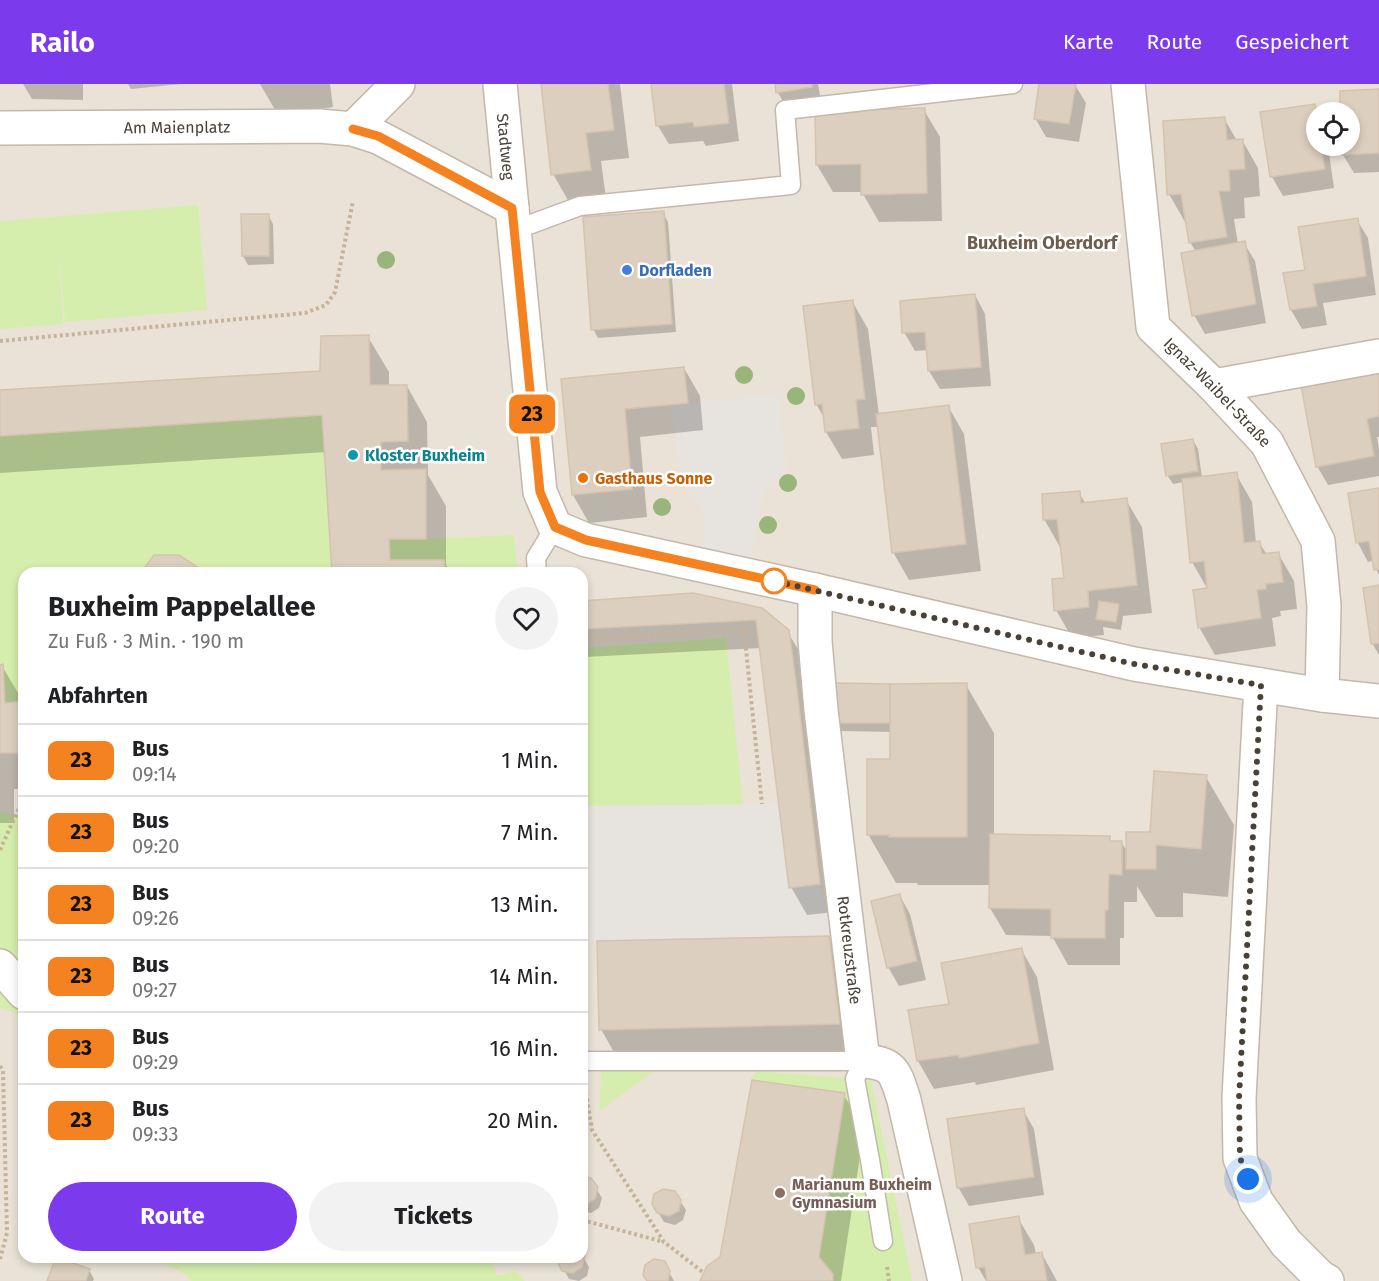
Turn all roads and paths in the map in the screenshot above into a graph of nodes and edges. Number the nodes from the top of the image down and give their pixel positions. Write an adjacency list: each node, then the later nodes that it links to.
1 (398, 84): 6 (street)
2 (500, 84): 8 (street, Stadtweg)
3 (1013, 84): 8 (lane)
4 (1128, 84): 11 (street, Ignaz-Waibel-Straße)
5 (0, 128): 6 (street, Am Maienplatz)
6 (353, 129): 8 (street, Am Maienplatz)
7 (353, 201): 9 (path)
8 (513, 219): 12 (street, Stadtweg)
9 (0, 341)
10 (1379, 356): 11 (street)
11 (1214, 386): 17 (street, Ignaz-Waibel-Straße)
12 (555, 527): 13 (lane); 14 (street)
13 (537, 567)
14 (815, 590): 16 (street); 24 (street, Rotkreuzstraße)
15 (588, 640): 19 (path)
16 (1261, 685): 17 (street); 34 (street)
17 (1322, 695): 18 (street)
18 (1379, 701)
19 (762, 804)
20 (18, 810): 21 (path)
21 (0, 850)
22 (0, 966): 23 (street)
23 (18, 986)
24 (863, 1061): 26 (lane); 29 (lane); 33 (street)
25 (0, 1066): 31 (path)
26 (588, 1070)
27 (588, 1103): 30 (path)
28 (588, 1222): 30 (path)
29 (882, 1241)
30 (664, 1242): 32 (path)
31 (0, 1259)
32 (704, 1273)
33 (945, 1281)
34 (1327, 1281)

